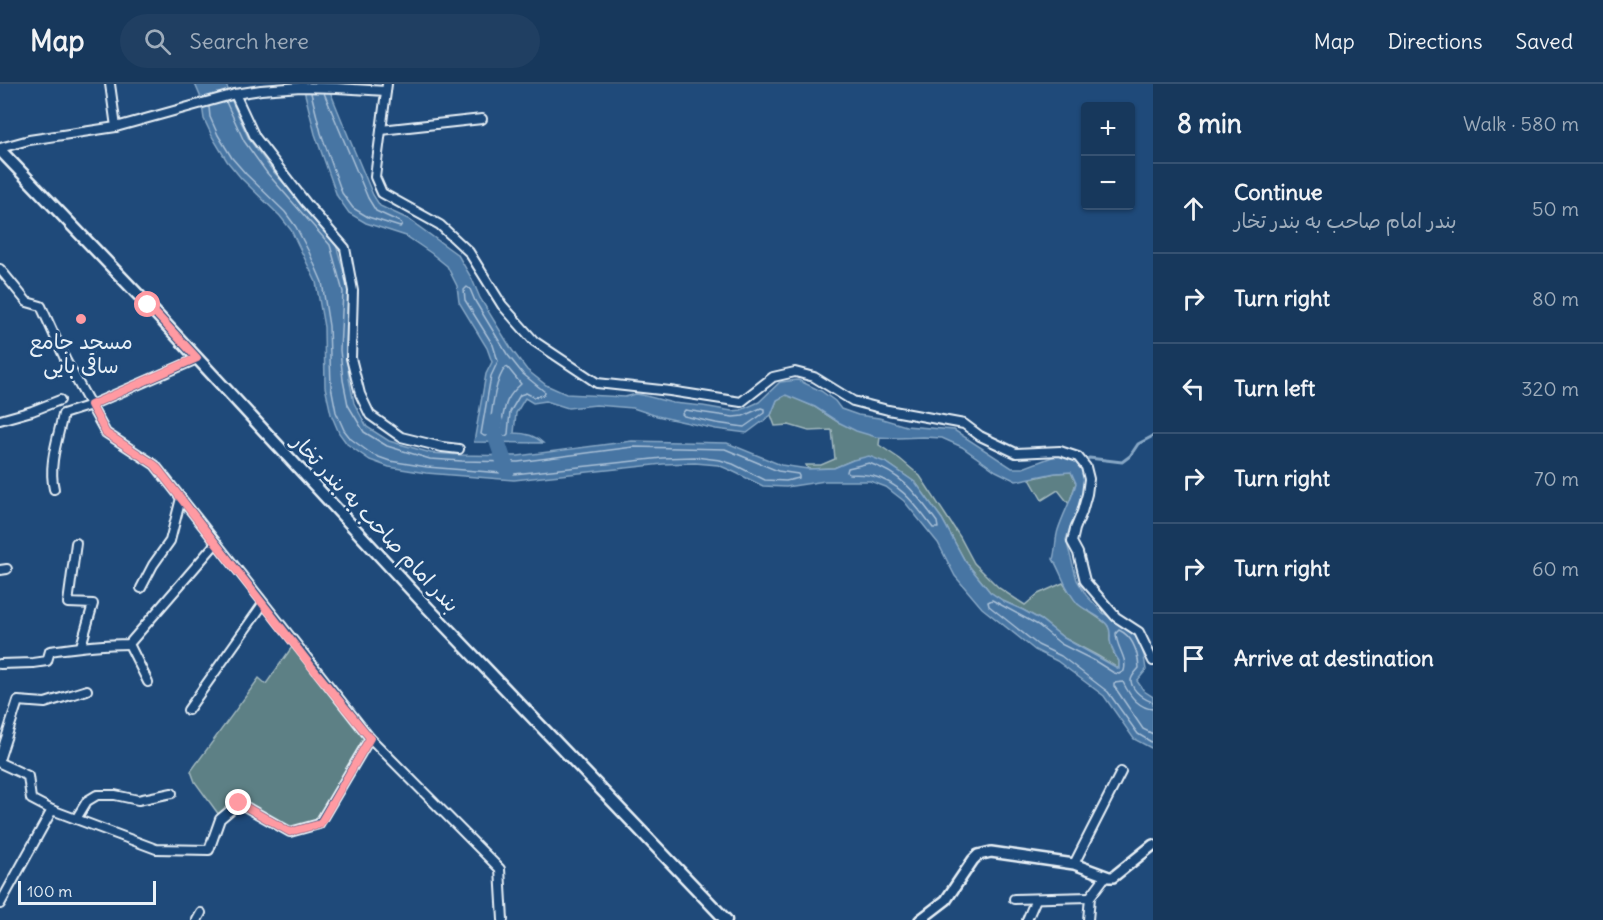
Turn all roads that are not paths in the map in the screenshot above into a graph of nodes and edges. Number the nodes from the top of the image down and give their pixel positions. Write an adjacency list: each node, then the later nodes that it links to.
1 (110, 84): 5 (street)
2 (387, 88): 3 (street); 6 (street)
3 (235, 94): 5 (street); 13 (street)
4 (482, 119): 6 (street)
5 (116, 127): 7 (street)
6 (381, 130): 22 (street)
7 (0, 149): 9 (main road, بندر امام صاحب به بندر تخار)
8 (0, 269): 11 (street)
9 (197, 358): 11 (street); 42 (main road, بندر امام صاحب به بندر تخار)
10 (60, 400): 12 (street)
11 (91, 405): 14 (street); 15 (street)
12 (0, 420)
13 (459, 449)
14 (54, 489)
15 (181, 498): 17 (street); 18 (street)
16 (76, 543): 21 (street)
17 (216, 543): 19 (street); 20 (street)
18 (141, 588)
19 (263, 604): 26 (street); 27 (street)
20 (129, 644): 21 (street); 24 (street)
21 (81, 646): 23 (street)
22 (1153, 661)
23 (0, 664)
24 (148, 682)
25 (87, 690): 28 (street)
26 (188, 710)
27 (370, 738): 33 (street); 41 (street)
28 (0, 757)
29 (0, 763): 32 (street)
30 (1121, 771): 35 (street)
31 (172, 793): 33 (street)
32 (52, 810): 33 (street); 40 (street)
33 (76, 819)
34 (1153, 845): 36 (street)
35 (1074, 864): 36 (street); 43 (street)
36 (1105, 877): 37 (street)
37 (1090, 897): 38 (street); 45 (street)
38 (1036, 898): 39 (street); 44 (street)
39 (1014, 899)
40 (0, 904)
41 (503, 920)
42 (726, 920)
43 (920, 920)
44 (1028, 920)
45 (1088, 920)

